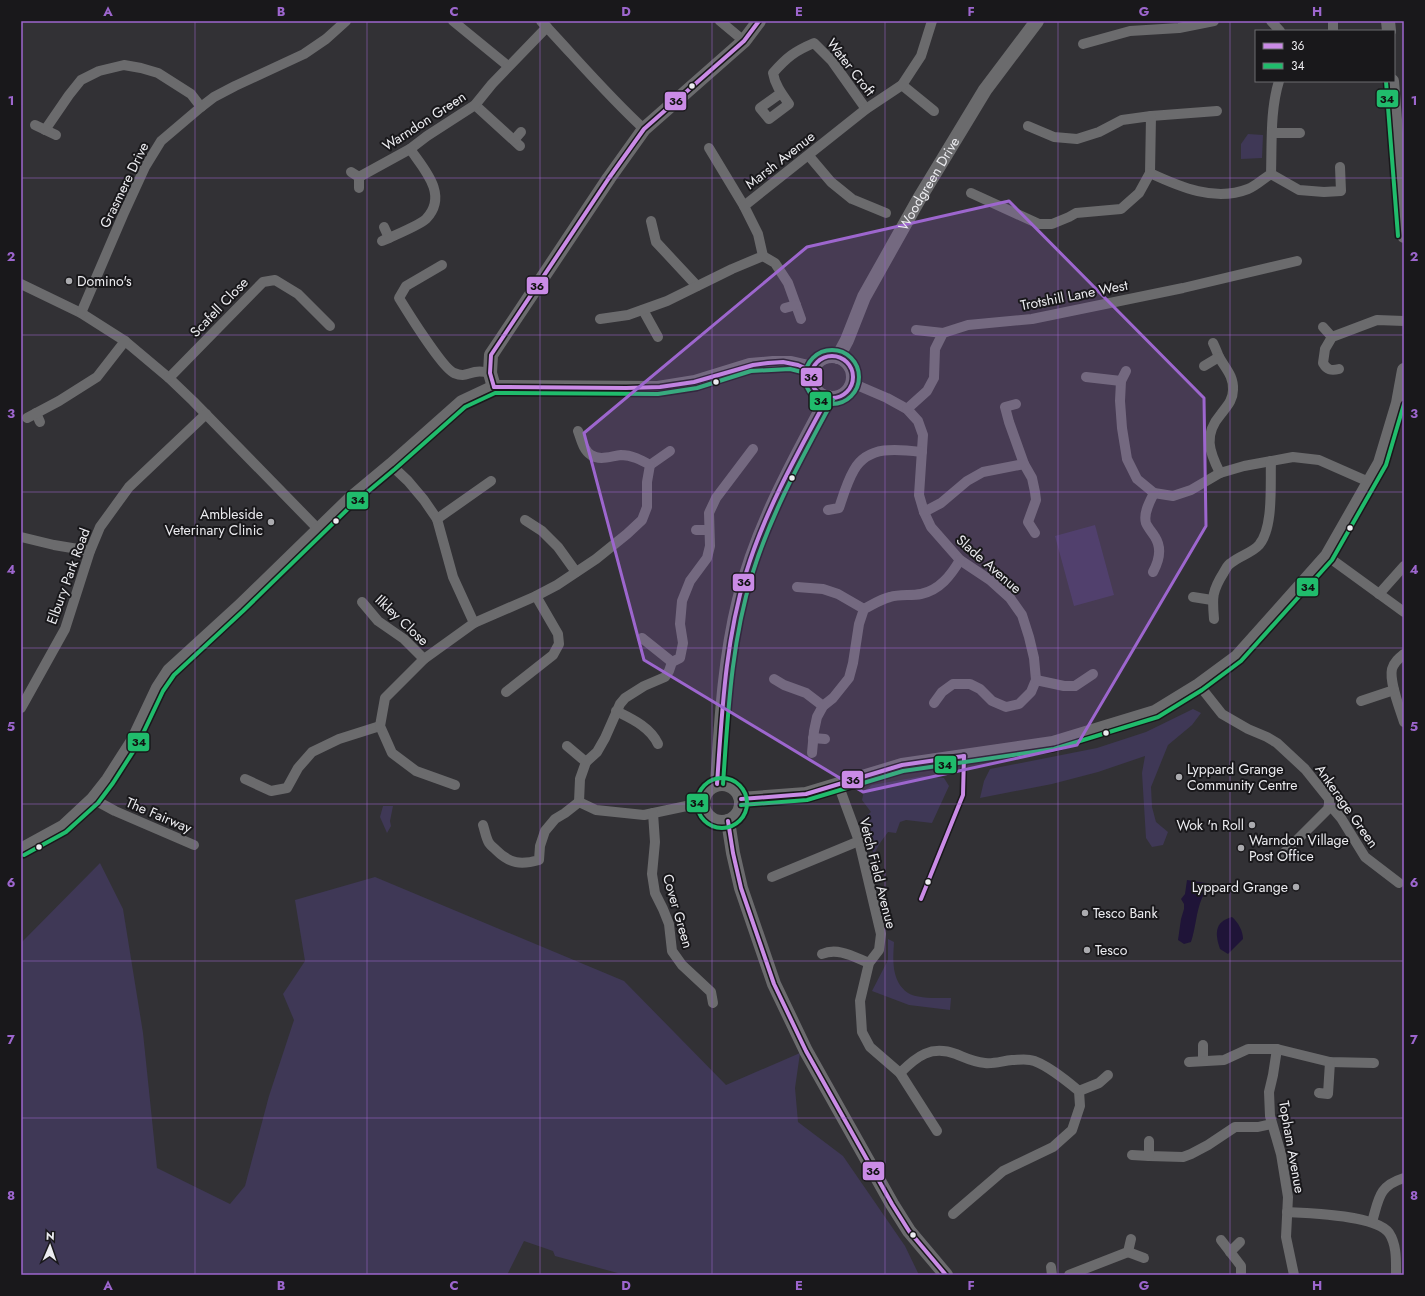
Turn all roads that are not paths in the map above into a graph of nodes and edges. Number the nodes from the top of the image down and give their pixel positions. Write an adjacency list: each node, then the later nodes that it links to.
1 (346, 21): 20 (street, Grasmere Drive)
2 (453, 21): 14 (street)
3 (720, 21): 12 (street)
4 (759, 21): 12 (main road)
5 (932, 21): 17 (street, Marsh Avenue)
6 (1037, 21): 66 (main road, Woodgreen Drive)
7 (1214, 21): 10 (street)
8 (1271, 21): 11 (street)
9 (544, 24): 14 (street, Warndon Green); 27 (street)
10 (1167, 25): 13 (street)
11 (1279, 30)
12 (744, 41): 27 (main road)
13 (1083, 44)
14 (508, 66): 19 (street, Warndon Green)
15 (1279, 82): 29 (street)
16 (1392, 82): 45 (main road)
17 (902, 85): 21 (street, Marsh Avenue); 22 (street)
18 (781, 93): 21 (street, Water Croft)
19 (475, 105): 32 (street); 34 (street, Warndon Green)
20 (201, 107): 28 (street); 54 (street, Grasmere Drive)
21 (866, 109): 35 (street, Marsh Avenue)
22 (934, 111)
23 (1217, 111): 24 (street)
24 (1151, 116): 26 (street); 37 (street)
25 (36, 125): 28 (street)
26 (1028, 126)
27 (644, 129): 73 (main road)
28 (45, 130): 31 (street)
29 (1273, 133): 30 (street); 38 (street)
30 (1300, 133)
31 (56, 135)
32 (518, 140)
33 (709, 148): 41 (street)
34 (410, 149): 39 (street, Warndon Green); 44 (street)
35 (809, 156): 41 (street, Marsh Avenue); 42 (street)
36 (1340, 167): 38 (street)
37 (1150, 173): 38 (street); 40 (street)
38 (1271, 174)
39 (360, 188)
40 (971, 193)
41 (744, 206): 46 (street, Marsh Avenue)
42 (886, 213)
43 (651, 221): 50 (street)
44 (384, 227)
45 (1404, 236)
46 (762, 256): 50 (street); 51 (street)
47 (1297, 261): 61 (street, Trotshill Lane West)
48 (442, 265): 73 (street)
49 (21, 284): 54 (street)
50 (697, 286): 53 (street)
51 (796, 305): 52 (street); 56 (street)
52 (785, 308)
53 (643, 310): 55 (street); 62 (street)
54 (81, 313): 64 (street)
55 (600, 318)
56 (801, 319)
57 (1404, 321): 63 (street)
58 (330, 326): 75 (street, Scafell Close)
59 (1323, 327): 63 (street)
60 (916, 330): 61 (street)
61 (942, 334): 82 (street)
62 (658, 337)
63 (1332, 337): 69 (street)
64 (125, 341): 75 (street); 84 (street)
65 (1213, 343): 67 (street)
66 (838, 357): 71 (main road); 77 (main road)
67 (1219, 357): 68 (street); 93 (street)
68 (1204, 366)
69 (1339, 369)
70 (1404, 370): 80 (main road)
71 (812, 371): 78 (main road); 79 (main road)
72 (1126, 371): 76 (street)
73 (490, 373): 78 (main road)
74 (1086, 377): 76 (street)
75 (169, 378): 83 (street)
76 (1121, 381): 96 (street)
77 (852, 382): 79 (main road); 82 (street, Slade Avenue)
78 (494, 388): 92 (main road)
79 (828, 397): 148 (main road)
80 (1401, 402): 95 (main road)
81 (1016, 404): 90 (street)
82 (907, 409): 88 (street, Slade Avenue)
83 (206, 414): 103 (street); 108 (street, Elbury Park Road)
84 (34, 418)
85 (578, 431): 91 (street)
86 (753, 449): 105 (street)
87 (670, 451): 91 (street)
88 (922, 452): 97 (street); 98 (street, Slade Avenue)
89 (1271, 460): 93 (street); 95 (street); 118 (street)
90 (1024, 464): 98 (street); 101 (street)
91 (650, 465): 112 (street)
92 (391, 466): 99 (street); 103 (main road)
93 (1220, 473): 96 (street)
94 (491, 481): 99 (street)
95 (1370, 482): 109 (main road)
96 (1154, 493): 113 (street)
97 (828, 510)
98 (924, 512): 110 (street, Slade Avenue)
99 (437, 519): 123 (street)
100 (525, 520): 112 (street)
101 (1028, 522): 102 (street); 106 (street)
102 (1018, 527)
103 (319, 530): 151 (main road)
104 (696, 530): 105 (street)
105 (709, 530): 127 (street)
106 (1035, 533)
107 (21, 537): 108 (street)
108 (90, 551): 137 (street, Elbury Park Road)
109 (1327, 556): 115 (street); 131 (main road)
110 (960, 560): 120 (street); 130 (street, Slade Avenue)
111 (1404, 566): 115 (street)
112 (576, 572): 116 (street)
113 (1153, 572)
114 (797, 587): 120 (street)
115 (1379, 594): 121 (street)
116 (536, 596): 123 (street); 133 (street)
117 (1194, 597): 118 (street)
118 (1212, 600): 122 (street)
119 (362, 602): 126 (street, Ilkley Close)
120 (864, 609): 136 (street)
121 (1404, 612)
122 (1214, 619)
123 (474, 623): 126 (street)
124 (642, 638): 127 (street)
125 (1404, 654): 132 (street)
126 (424, 660): 140 (street)
127 (672, 662): 138 (street)
128 (1093, 674): 130 (street)
129 (774, 679): 136 (street)
130 (1036, 680): 135 (street)
131 (1199, 685): 149 (main road); 154 (street, Ankerage Green)
132 (1394, 690): 134 (street); 139 (street)
133 (506, 692)
134 (1361, 702)
135 (934, 703)
136 (823, 706): 141 (street)
137 (21, 708)
138 (616, 711): 143 (street); 146 (street)
139 (1404, 722)
140 (380, 726): 147 (street); 150 (street)
141 (813, 738): 142 (street); 145 (street)
142 (825, 739)
143 (658, 744)
144 (567, 746): 146 (street)
145 (812, 753)
146 (586, 762): 153 (street)
147 (245, 778)
148 (717, 784): 152 (main road); 155 (main road)
149 (838, 784): 152 (main road); 159 (street, Vetch Field Avenue)
150 (455, 785)
151 (93, 799): 160 (street, The Fairway); 161 (main road)
152 (741, 799): 157 (main road)
153 (578, 802): 156 (street); 158 (street)
154 (1329, 804): 162 (street); 164 (street, Ankerage Green)
155 (703, 806): 156 (street); 157 (main road)
156 (653, 813): 167 (street, Cover Green)
157 (728, 821): 193 (main road)
158 (483, 825)
159 (858, 841): 163 (street); 166 (street, Vetch Field Avenue)
160 (194, 844)
161 (21, 850)
162 (1283, 854)
163 (772, 877)
164 (1399, 884)
165 (822, 954): 166 (street)
166 (869, 963): 174 (street, Vetch Field Avenue)
167 (713, 1003)
168 (1203, 1045): 170 (street)
169 (1277, 1049): 170 (street); 172 (street); 178 (street, Topham Avenue)
170 (1203, 1061): 171 (street)
171 (1189, 1062)
172 (1330, 1062): 173 (street); 177 (street)
173 (1374, 1063)
174 (900, 1073): 176 (street); 179 (street, Vetch Field Avenue)
175 (1108, 1075): 176 (street)
176 (1079, 1091): 185 (street)
177 (1328, 1094)
178 (1272, 1124): 182 (street); 184 (street, Topham Avenue)
179 (937, 1131)
180 (1149, 1141): 182 (street)
181 (1132, 1155): 182 (street)
182 (1149, 1156)
183 (1404, 1178): 186 (street)
184 (1287, 1212): 186 (street); 196 (street, Topham Avenue)
185 (953, 1214)
186 (1372, 1222): 197 (street)
187 (1131, 1239): 190 (street)
188 (1221, 1240): 191 (street)
189 (1240, 1242): 191 (street)
190 (1128, 1252): 192 (street); 194 (street)
191 (1230, 1252): 195 (street)
192 (1144, 1258)
193 (946, 1275)
194 (1069, 1275)
195 (1241, 1275)
196 (1294, 1275)
197 (1396, 1275)

